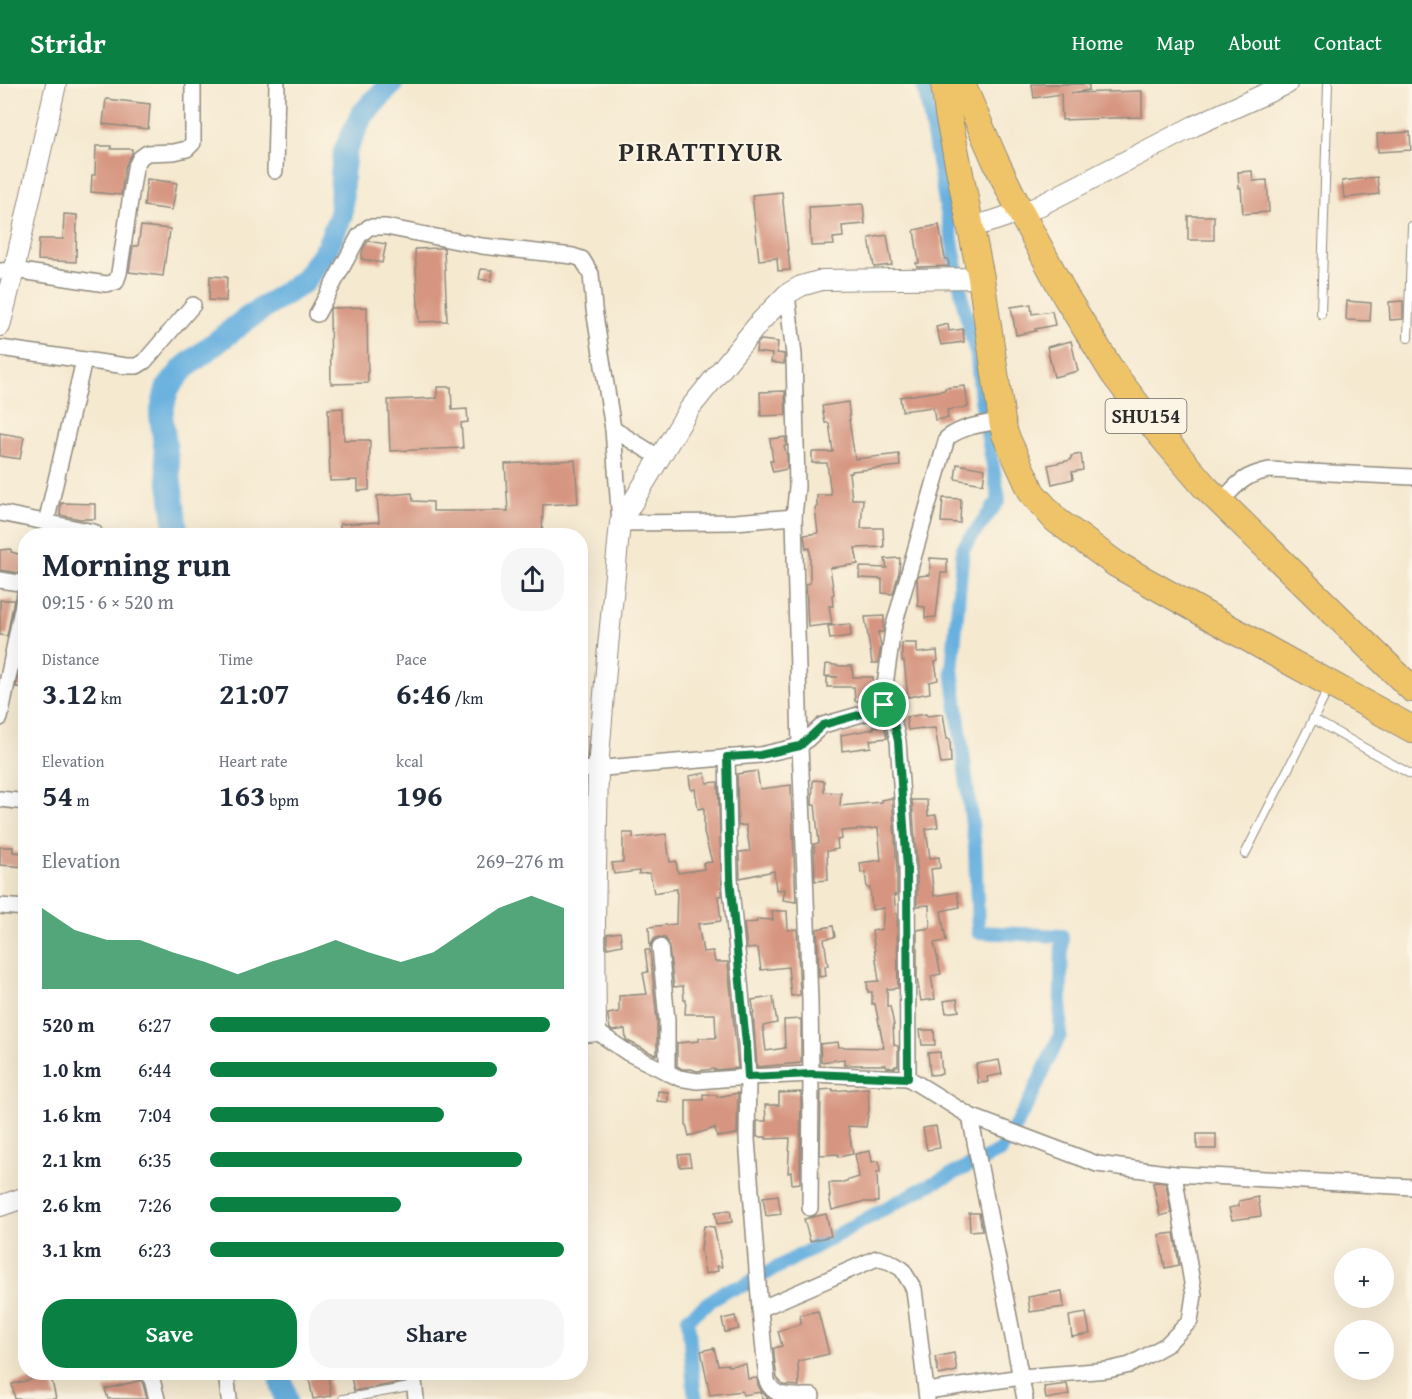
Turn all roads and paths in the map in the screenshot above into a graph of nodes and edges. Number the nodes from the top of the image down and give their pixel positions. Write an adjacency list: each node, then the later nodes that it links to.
1 (56, 84): 13 (street)
2 (193, 84): 13 (street)
3 (277, 84): 9 (street)
4 (944, 84): 12 (highway)
5 (962, 84): 10 (highway, SHU154)
6 (978, 84): 10 (highway)
7 (1287, 84): 10 (street)
8 (1328, 84): 18 (lane)
9 (275, 171)
10 (1028, 209): 12 (street); 27 (highway); 38 (highway, SHU154)
11 (1412, 225): 20 (lane)
12 (970, 226): 14 (highway)
13 (7, 271): 19 (street)
14 (966, 278): 15 (street); 23 (highway)
15 (787, 294): 25 (street); 29 (street)
16 (193, 305): 22 (street)
17 (317, 314): 24 (street)
18 (1321, 314)
19 (0, 326)
20 (1408, 338)
21 (0, 348): 22 (street)
22 (84, 360): 30 (street)
23 (991, 423): 37 (highway); 39 (street)
24 (613, 429): 25 (street); 31 (street)
25 (660, 458): 31 (street)
26 (1412, 477): 27 (street)
27 (1230, 492): 36 (highway)
28 (0, 513): 30 (street)
29 (794, 517): 31 (street); 43 (street)
30 (46, 522): 32 (street)
31 (621, 523): 45 (street)
32 (74, 528)
33 (0, 580): 34 (street)
34 (18, 583)
35 (18, 629): 40 (street)
36 (1412, 669)
37 (1331, 684): 41 (lane); 42 (highway)
38 (1412, 689)
39 (884, 705): 43 (street); 57 (street)
40 (0, 718)
41 (1313, 719): 46 (lane); 49 (lane)
42 (1412, 729)
43 (800, 746): 44 (street); 55 (street)
44 (727, 757): 45 (street); 56 (street)
45 (589, 769): 53 (street)
46 (1412, 775)
47 (0, 799): 48 (street)
48 (18, 801)
49 (1245, 854)
50 (0, 906): 51 (street)
51 (18, 907)
52 (660, 947): 54 (street)
53 (588, 1032): 54 (street)
54 (667, 1073): 56 (street)
55 (811, 1074): 56 (street); 57 (street); 63 (street)
56 (748, 1077): 64 (street)
57 (908, 1078): 58 (street)
58 (970, 1116): 59 (street); 65 (street)
59 (1174, 1174): 60 (street); 65 (street)
60 (1412, 1187)
61 (18, 1200): 62 (street)
62 (0, 1206)
63 (810, 1208)
64 (760, 1309): 69 (street); 70 (street)
65 (1021, 1377): 69 (street); 74 (street)
66 (152, 1380): 71 (street)
67 (227, 1380): 72 (street)
68 (415, 1386): 73 (lane)
69 (927, 1395)
70 (812, 1396)
71 (157, 1399)
72 (229, 1399)
73 (343, 1399)
74 (1025, 1399)

